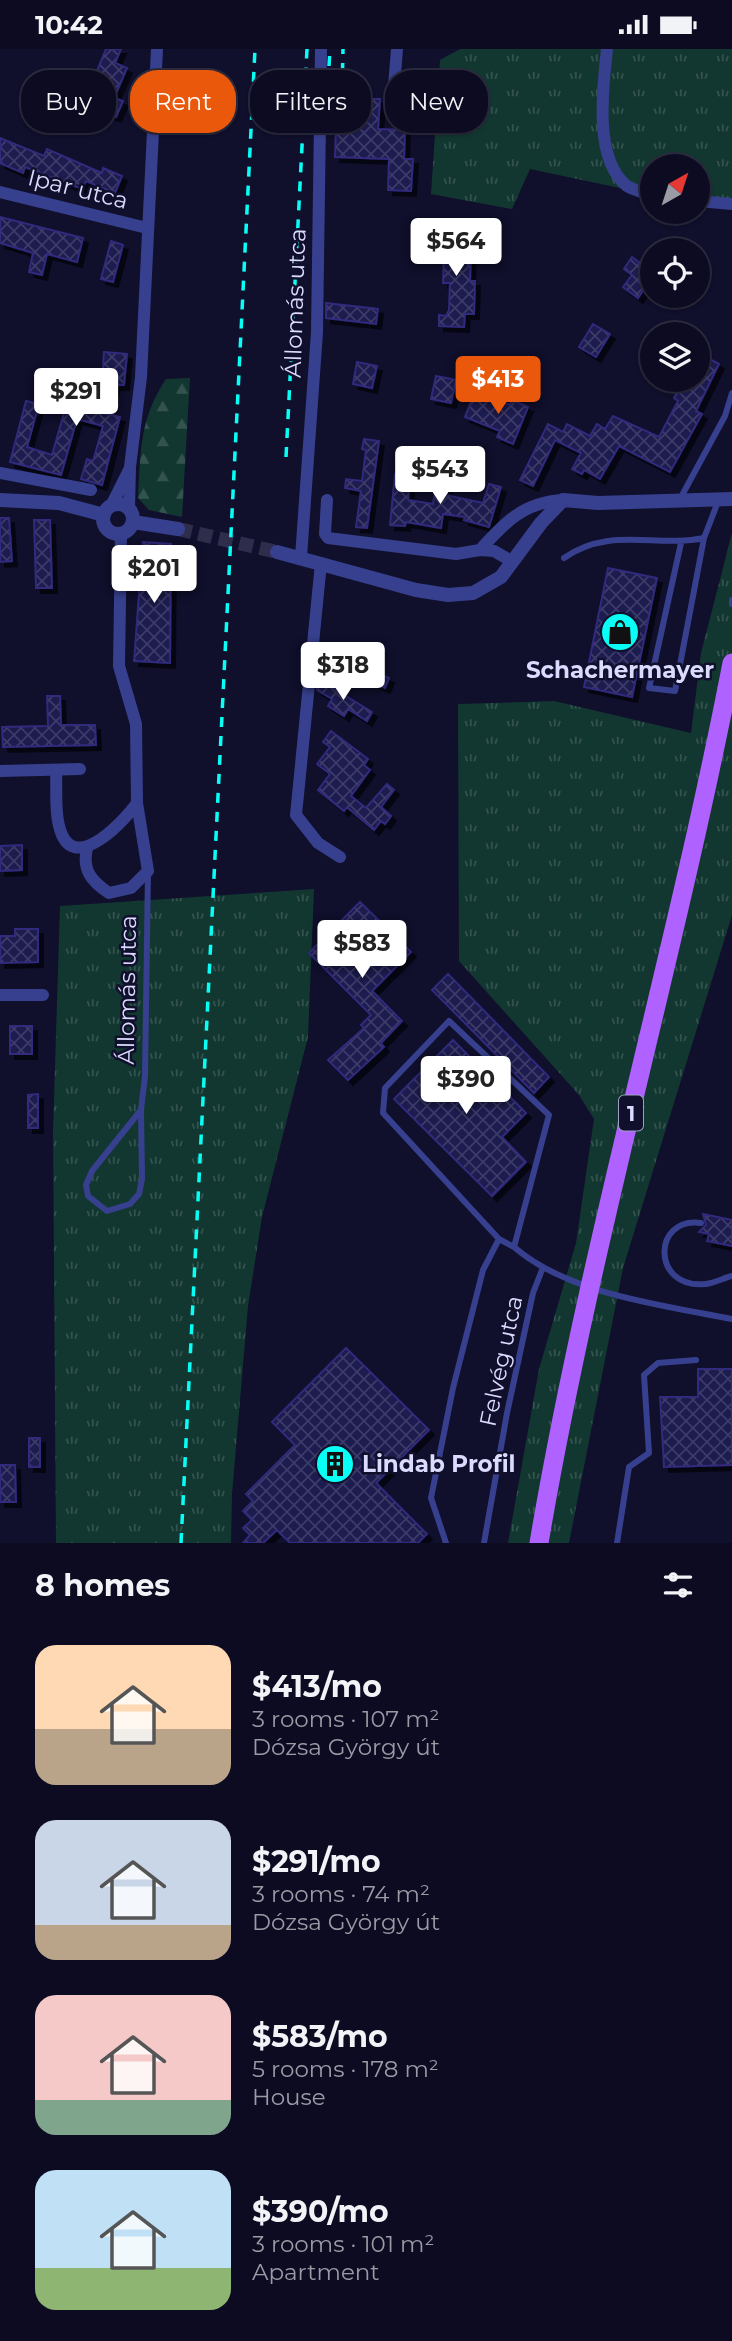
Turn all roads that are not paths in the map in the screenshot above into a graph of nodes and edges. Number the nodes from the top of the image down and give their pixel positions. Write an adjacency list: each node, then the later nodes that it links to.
1 (157, 49): 10 (street)
2 (321, 49): 30 (street, Állomás utca)
3 (397, 49): 5 (street)
4 (607, 49): 6 (street)
5 (395, 70)
6 (640, 191)
7 (0, 192): 10 (street, Ipar utca)
8 (710, 202): 9 (street)
9 (732, 204)
10 (147, 228): 12 (street)
11 (732, 393): 20 (lane)
12 (130, 467): 22 (street); 23 (street)
13 (0, 473): 14 (street)
14 (55, 483): 15 (street); 21 (street)
15 (91, 490)
16 (725, 498): 20 (street); 26 (lane)
17 (563, 499): 20 (street); 28 (street); 32 (street)
18 (0, 500): 21 (street)
19 (327, 500): 28 (street)
20 (679, 501)
21 (52, 502): 22 (street)
22 (107, 510): 23 (street); 25 (street)
23 (131, 516): 24 (street); 25 (street)
24 (178, 529)
25 (121, 534): 38 (street, Állomás utca)
26 (704, 538): 27 (lane); 27 (lane)
27 (681, 543): 31 (lane)
28 (480, 550): 32 (street)
29 (277, 552): 30 (street)
30 (301, 557): 33 (street)
31 (564, 558)
32 (513, 562): 33 (street)
33 (321, 563): 40 (street)
34 (732, 663): 50 (main road, 1)
35 (80, 769): 36 (street)
36 (56, 770): 37 (street); 39 (street)
37 (0, 771)
38 (137, 803): 39 (street); 41 (street, Állomás utca)
39 (87, 848): 41 (street, Állomás utca)
40 (340, 857)
41 (148, 871): 44 (lane, Állomás utca)
42 (0, 995): 43 (street)
43 (43, 995)
44 (141, 1111): 44 (lane, Állomás utca)
45 (701, 1223): 49 (lane)
46 (499, 1239): 47 (lane); 47 (lane); 53 (lane)
47 (513, 1247): 48 (lane)
48 (542, 1269): 50 (lane); 54 (lane, Felvég utca)
49 (732, 1276)
50 (591, 1287): 51 (lane); 55 (main road, 1)
51 (732, 1319)
52 (696, 1360): 56 (lane)
53 (446, 1543)
54 (484, 1543)
55 (539, 1543)
56 (617, 1543)

